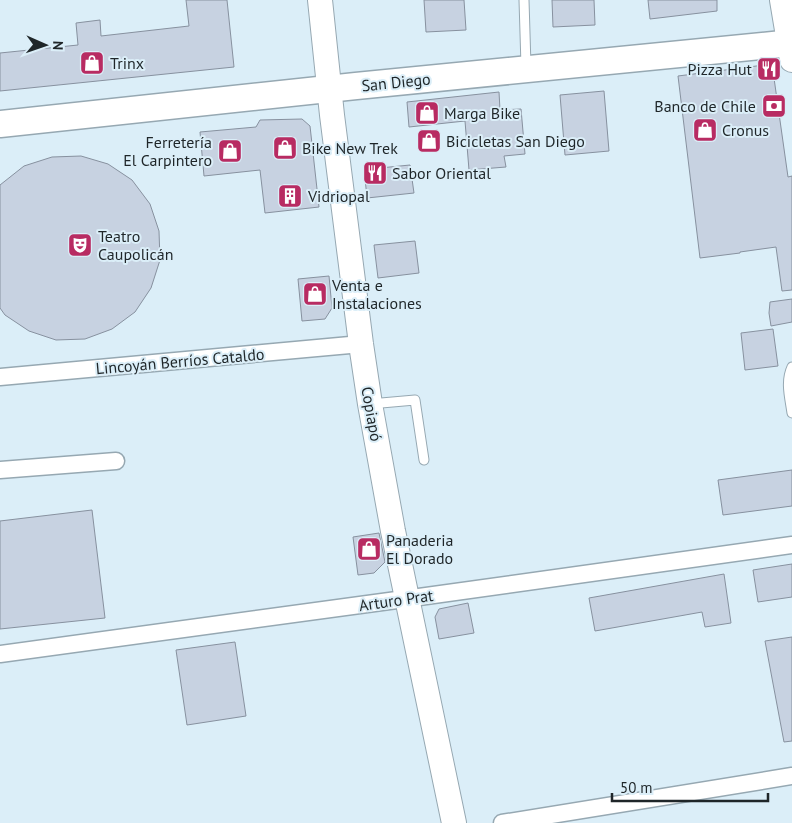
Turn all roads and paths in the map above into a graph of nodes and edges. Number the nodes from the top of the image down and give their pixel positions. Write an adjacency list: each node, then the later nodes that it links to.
1 (320, 0): 6 (street, Copiapó)
2 (524, 0): 5 (lane)
3 (782, 0): 4 (street)
4 (791, 49): 5 (main road, San Diego)
5 (526, 69): 6 (main road, San Diego)
6 (329, 89): 7 (main road, San Diego); 8 (street, Copiapó)
7 (0, 124)
8 (361, 344): 10 (street, Lincoyán Berríos Cataldo); 11 (street, Copiapó)
9 (792, 367): 12 (lane)
10 (0, 377)
11 (370, 404): 13 (lane); 17 (street, Copiapó)
12 (792, 413)
13 (424, 460)
14 (116, 461): 15 (street)
15 (0, 470)
16 (792, 545): 17 (street, Arturo Prat)
17 (407, 599): 18 (street, Arturo Prat); 20 (street, Copiapó)
18 (0, 654)
19 (792, 776): 21 (street)
20 (454, 823)
21 (502, 823)

